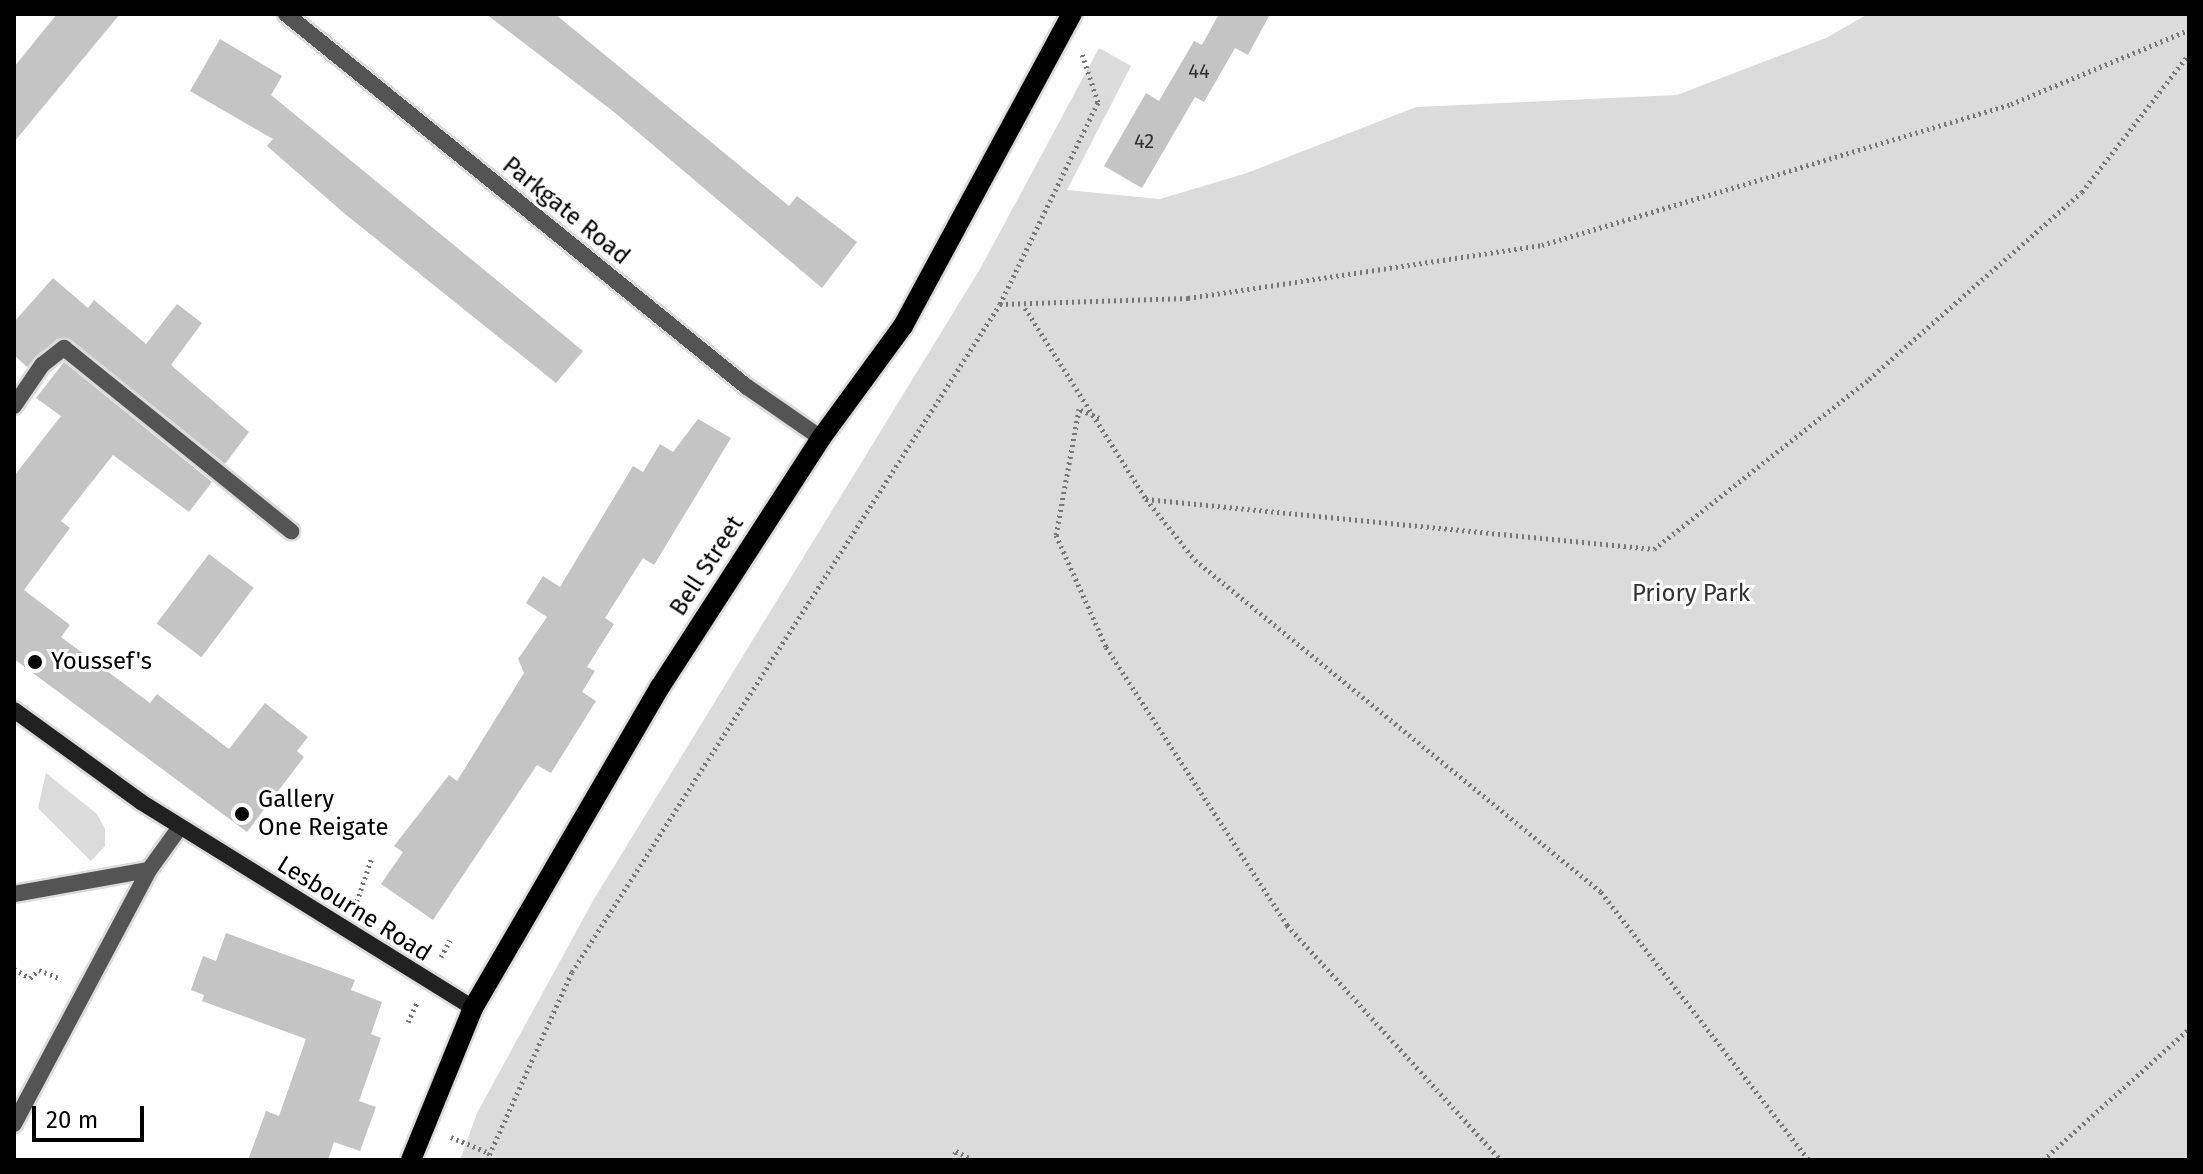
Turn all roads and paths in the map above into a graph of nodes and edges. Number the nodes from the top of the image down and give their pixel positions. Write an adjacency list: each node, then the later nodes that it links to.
1 (286, 14): 10 (street, Parkgate Road)
2 (1072, 14): 10 (main road, Bell Street)
3 (2189, 30): 7 (path)
4 (1077, 38): 6 (path)
5 (2189, 54): 11 (path)
6 (1000, 304): 7 (path); 25 (path)
7 (1025, 307): 9 (path)
8 (14, 406): 12 (street)
9 (1099, 418): 11 (path); 29 (path)
10 (821, 438): 21 (main road, Bell Street)
11 (1146, 499): 30 (path)
12 (291, 531)
13 (14, 710): 14 (main road, Lesbourne Road)
14 (180, 827): 16 (street); 21 (main road, Lesbourne Road)
15 (372, 857): 18 (path)
16 (149, 870): 17 (street); 20 (street)
17 (14, 894)
18 (352, 911)
19 (14, 969): 20 (path)
20 (88, 992): 23 (street)
21 (473, 1008): 26 (main road, Bell Street)
22 (2189, 1029): 31 (path)
23 (14, 1124)
24 (446, 1135): 25 (path)
25 (489, 1158)
26 (411, 1160)
27 (953, 1160): 28 (path)
28 (973, 1160)
29 (1501, 1160)
30 (1809, 1160)
31 (2043, 1160)

